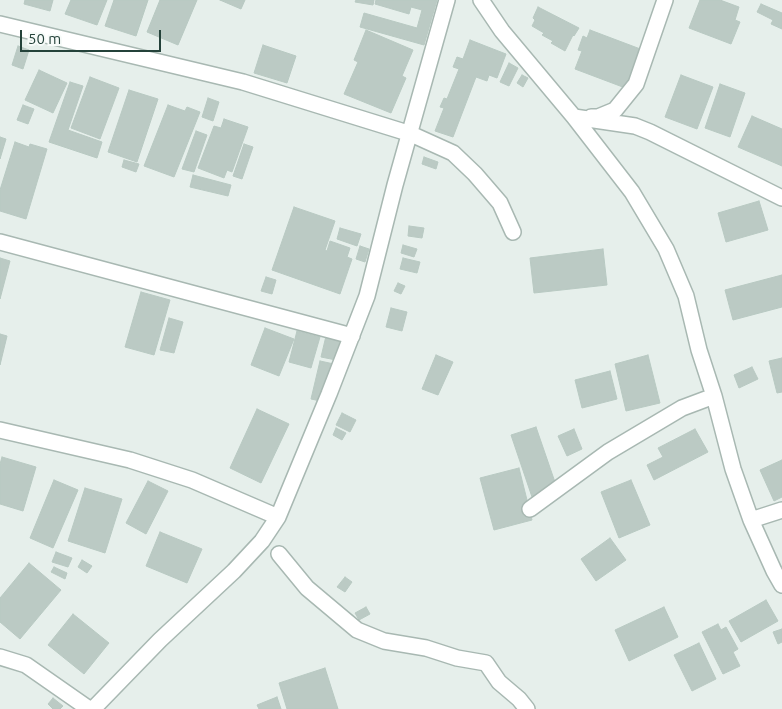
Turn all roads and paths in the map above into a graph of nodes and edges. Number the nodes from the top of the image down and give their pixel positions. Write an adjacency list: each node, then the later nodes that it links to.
1 (448, 0): 6 (street)
2 (481, 0): 5 (street)
3 (665, 0): 5 (street)
4 (0, 24): 6 (street)
5 (574, 116): 7 (street); 11 (street)
6 (411, 134): 8 (street); 10 (street)
7 (782, 198)
8 (514, 232)
9 (0, 242): 10 (street)
10 (352, 336): 15 (street)
11 (714, 396): 13 (street); 16 (street)
12 (0, 430): 15 (street)
13 (530, 509)
14 (782, 510): 16 (street)
15 (278, 517): 21 (street)
16 (750, 520): 18 (street)
17 (279, 554): 22 (street)
18 (782, 585)
19 (0, 657): 20 (street)
20 (89, 709)
21 (93, 709)
22 (527, 709)

